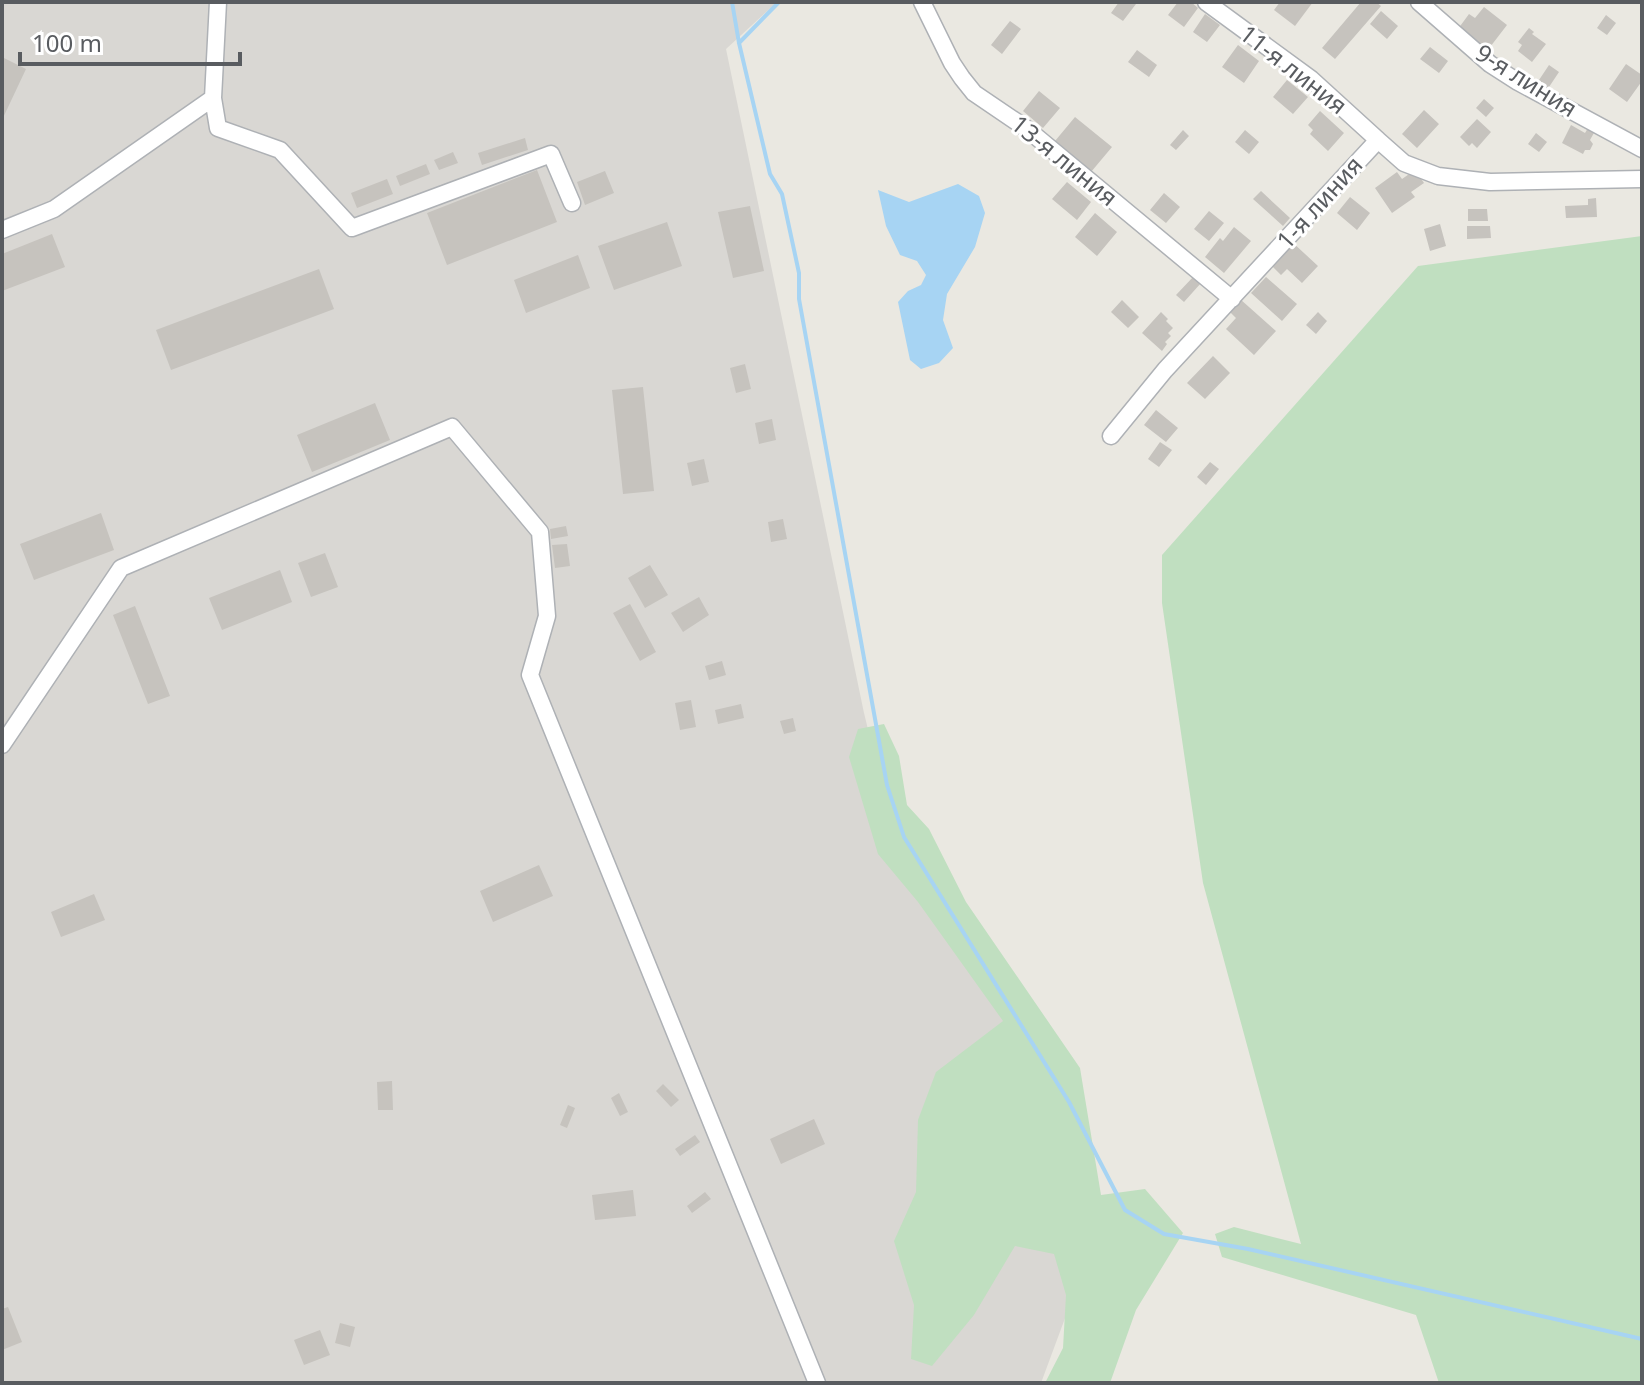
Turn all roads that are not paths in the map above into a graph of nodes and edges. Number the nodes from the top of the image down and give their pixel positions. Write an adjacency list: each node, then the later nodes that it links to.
1 (218, 2): 5 (street)
2 (922, 2): 13 (street, 13-я линия)
3 (1206, 2): 8 (street, 11-я линия)
4 (1419, 2): 9 (street, 9-я линия)
5 (213, 98): 6 (street); 7 (street)
6 (192, 113): 7 (street); 12 (street)
7 (218, 128): 11 (street)
8 (1378, 140): 10 (street, 1-я линия); 13 (street, 1-я линия)
9 (1642, 149)
10 (1642, 179)
11 (572, 203)
12 (2, 230)
13 (1232, 299): 14 (street, 1-я линия)
14 (1111, 436)
15 (2, 745): 16 (street)
16 (817, 1383)

